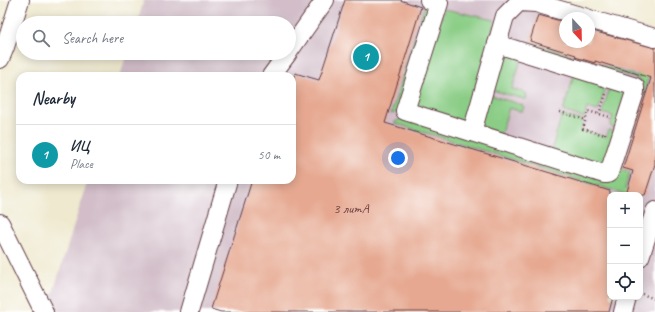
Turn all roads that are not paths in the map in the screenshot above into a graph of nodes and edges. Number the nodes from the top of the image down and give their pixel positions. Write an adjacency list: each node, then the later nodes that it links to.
1 (20, 0): 9 (street)
2 (325, 0): 7 (street)
3 (429, 0): 12 (street)
4 (567, 12): 8 (street)
5 (595, 20): 6 (street)
6 (655, 38)
7 (296, 41)
8 (497, 44): 12 (street); 12 (street)
9 (0, 59)
10 (282, 60): 11 (street)
11 (274, 72)
12 (472, 132)
13 (227, 184): 19 (street)
14 (655, 211): 16 (street)
15 (0, 223): 18 (street)
16 (643, 248)
17 (626, 300): 20 (street)
18 (44, 312)
19 (189, 312)
20 (623, 312)

